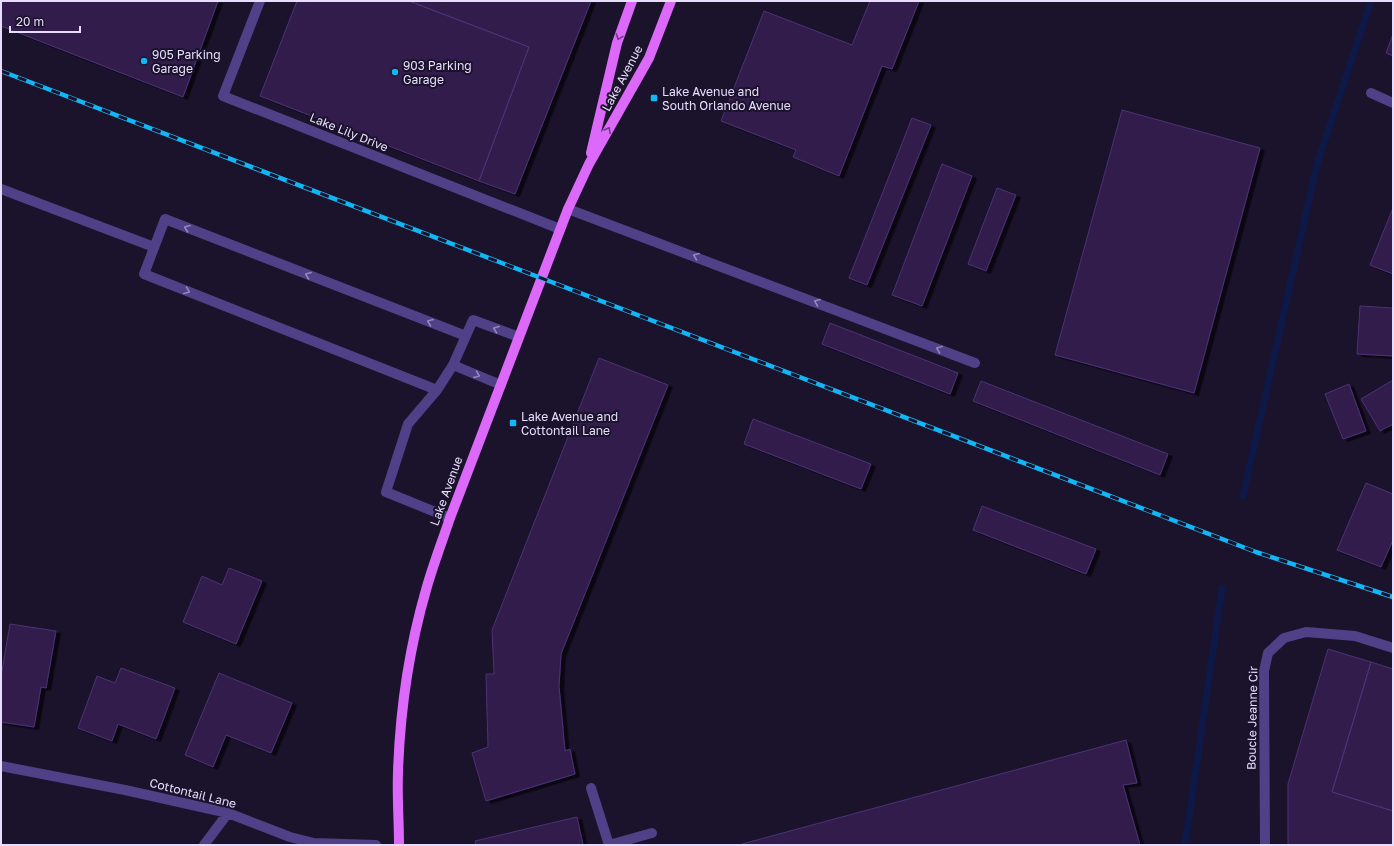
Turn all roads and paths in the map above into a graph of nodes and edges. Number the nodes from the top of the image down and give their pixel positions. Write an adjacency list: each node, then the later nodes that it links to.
1 (260, 1): 9 (street, Lake Lily Drive)
2 (632, 1): 6 (main road, Lake Avenue, one-way to 6)
3 (671, 1): 6 (main road, Lake Avenue, one-way to 3)
4 (1371, 93): 5 (street)
5 (1393, 103)
6 (589, 164): 8 (main road, Lake Avenue)
7 (1, 189): 10 (street)
8 (568, 209): 9 (main road, Lake Avenue); 13 (street, one-way to 8)
9 (560, 229): 12 (main road, Lake Avenue)
10 (154, 247): 11 (street, one-way to 10); 16 (street, one-way to 16)
11 (466, 336): 12 (street, one-way to 11); 14 (street)
12 (519, 337): 15 (main road, Lake Avenue)
13 (975, 363)
14 (453, 365): 15 (street, one-way to 15); 16 (street)
15 (500, 385): 17 (main road, Lake Avenue)
16 (437, 390): 17 (street)
17 (450, 518): 25 (main road, Lake Avenue)
18 (1393, 648): 26 (street, Boucle Jeanne Cir)
19 (1, 766): 21 (street, Cottontail Lane)
20 (591, 788): 22 (street)
21 (228, 813): 23 (street); 24 (street, Cottontail Lane)
22 (652, 833)
23 (204, 845)
24 (376, 845)
25 (399, 845)
26 (1264, 845)

